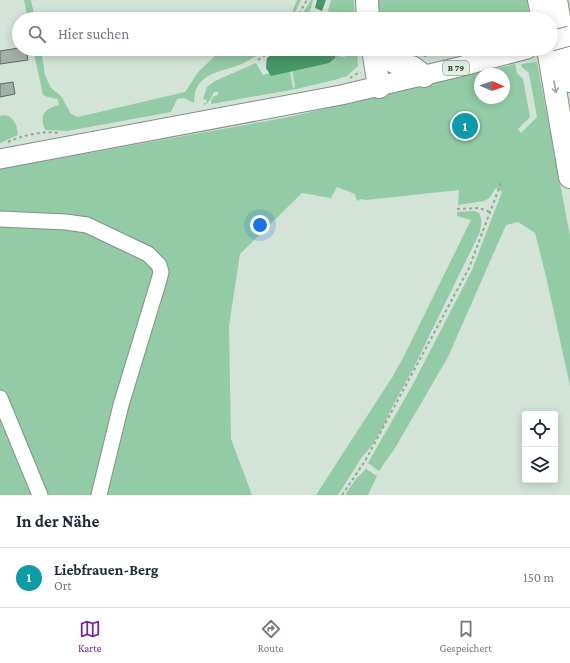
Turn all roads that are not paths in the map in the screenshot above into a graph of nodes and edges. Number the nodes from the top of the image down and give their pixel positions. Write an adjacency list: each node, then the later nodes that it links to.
1 (366, 0): 4 (highway)
2 (539, 0): 5 (highway)
3 (556, 0): 13 (highway)
4 (367, 12)
5 (542, 12)
6 (570, 36): 7 (main road, bridge)
7 (558, 40)
8 (375, 56): 14 (highway)
9 (385, 56): 12 (highway)
10 (503, 56): 12 (main road, B 79)
11 (549, 56): 16 (highway, one-way to 16)
12 (424, 76): 14 (main road)
13 (570, 81)
14 (379, 87): 15 (main road)
15 (0, 159)
16 (570, 177)
17 (0, 219): 20 (lane)
18 (0, 398): 19 (lane)
19 (40, 495)
20 (99, 495)

